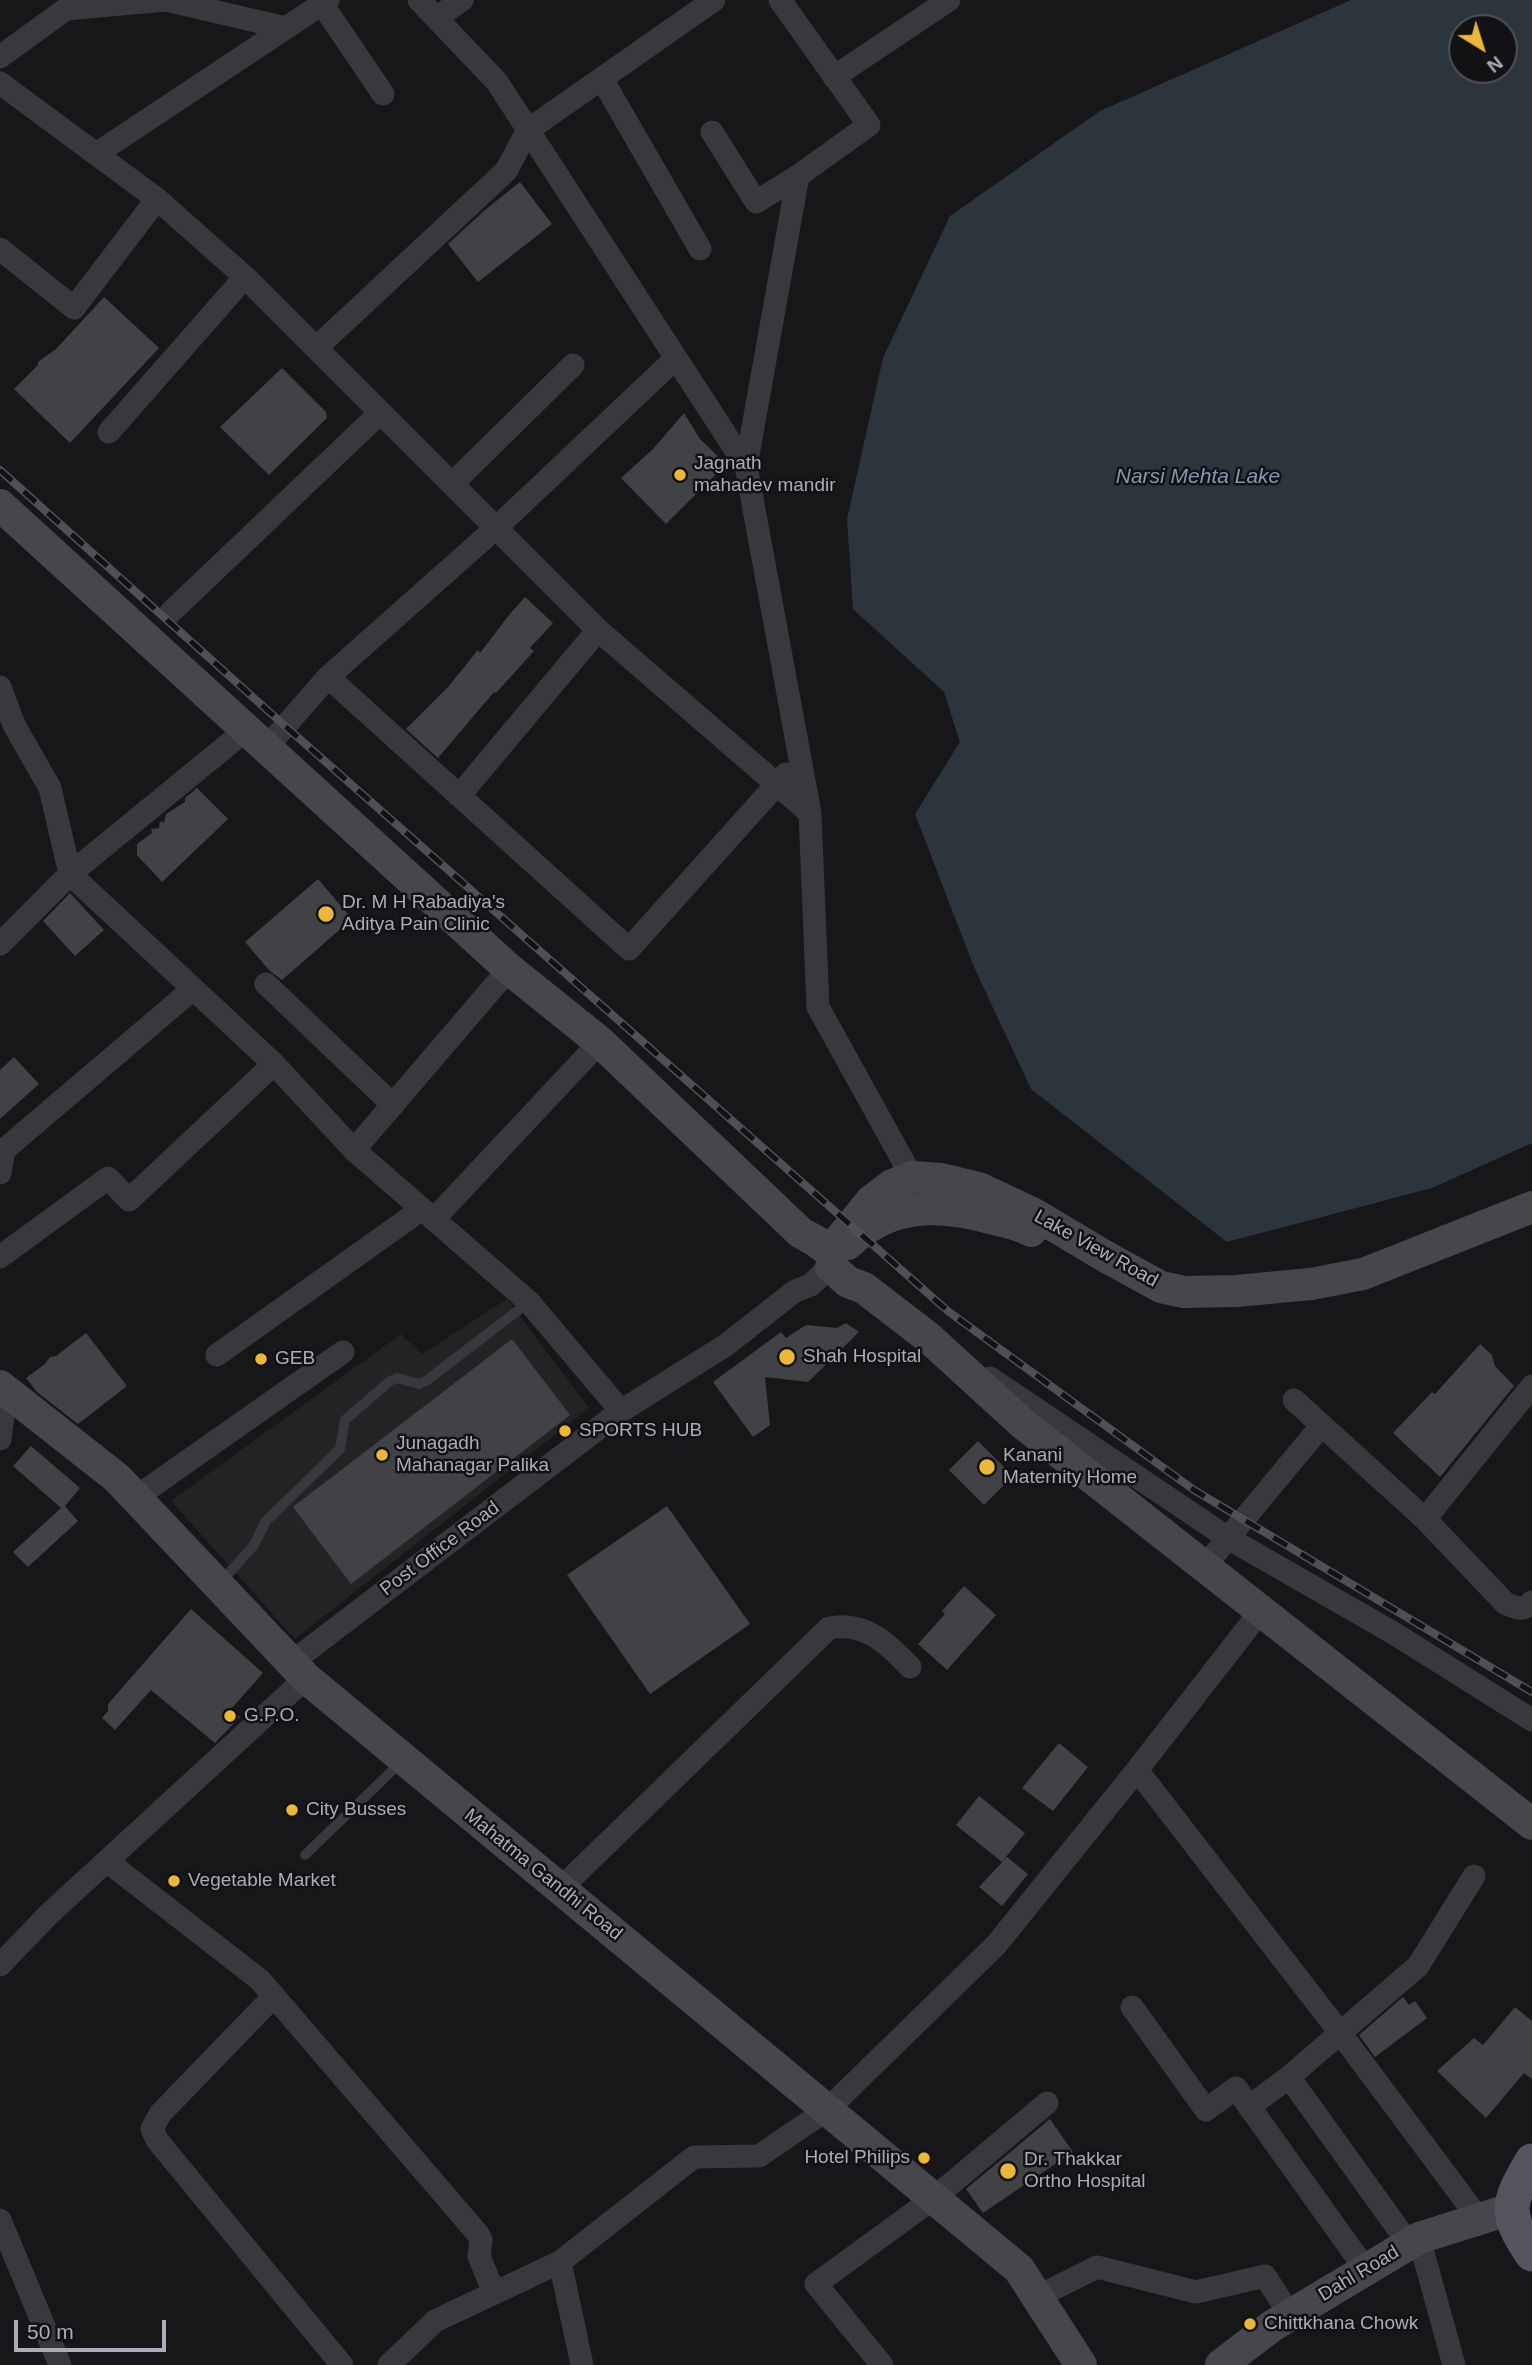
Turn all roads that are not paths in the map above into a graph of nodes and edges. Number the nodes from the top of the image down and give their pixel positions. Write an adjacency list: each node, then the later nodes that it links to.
1 (419, 0): 7 (street)
2 (462, 0): 7 (street)
3 (780, 0): 10 (street)
4 (949, 0): 10 (street)
5 (325, 2): 8 (street); 13 (street)
6 (703, 3): 11 (street)
7 (436, 18): 14 (street)
8 (286, 28): 9 (street); 16 (street)
9 (0, 57)
10 (834, 77): 17 (street)
11 (602, 79): 14 (street); 19 (street)
12 (0, 83): 16 (street)
13 (383, 94)
14 (528, 130): 22 (street); 23 (street)
15 (712, 132): 17 (street)
16 (96, 154): 18 (street)
17 (798, 176): 27 (street)
18 (157, 199): 20 (street); 21 (street)
19 (700, 249)
20 (0, 250)
21 (244, 276): 22 (street); 26 (street)
22 (316, 348): 25 (street)
23 (676, 358): 27 (street); 30 (street)
24 (573, 366): 28 (street)
25 (380, 413): 28 (street); 31 (street)
26 (108, 432)
27 (746, 466): 37 (street)
28 (452, 484): 30 (street)
29 (0, 506): 36 (main road)
30 (496, 528): 32 (street); 33 (street)
31 (171, 612)
32 (598, 629): 38 (street); 39 (street)
33 (328, 677): 36 (street); 39 (street)
34 (0, 687): 35 (street)
35 (7, 731): 41 (street)
36 (256, 739): 41 (street); 43 (main road)
37 (800, 758): 38 (street); 40 (street)
38 (777, 783): 39 (street); 40 (street)
39 (459, 796)
40 (810, 813): 51 (street)
41 (70, 874): 42 (street); 45 (street)
42 (0, 944)
43 (509, 970): 46 (main road); 48 (street)
44 (266, 984): 48 (street)
45 (193, 989): 47 (street); 50 (street)
46 (600, 1042): 54 (street); 56 (main road)
47 (274, 1064): 49 (street); 57 (street)
48 (393, 1105): 49 (street)
49 (355, 1150): 54 (street)
50 (0, 1173)
51 (912, 1177): 52 (main road, Lake View Road); 53 (street); 56 (main road)
52 (1532, 1207)
53 (924, 1209): 55 (main road, Lake View Road); 56 (main road)
54 (428, 1214): 58 (street); 61 (street)
55 (1532, 1222)
56 (827, 1253): 59 (main road); 65 (street, Post Office Road)
57 (0, 1257)
58 (529, 1303): 65 (street); 72 (lane)
59 (929, 1338): 70 (street); 71 (main road)
60 (343, 1352): 68 (street)
61 (217, 1356)
62 (1532, 1387): 69 (street)
63 (3, 1388): 67 (street); 68 (main road, Mahatma Gandhi Road)
64 (1294, 1400): 66 (street)
65 (621, 1411): 76 (street, Post Office Road)
66 (1322, 1425): 69 (street); 70 (street)
67 (0, 1439)
68 (135, 1498): 72 (main road, Mahatma Gandhi Road)
69 (1425, 1519): 73 (street)
70 (1228, 1538): 71 (street); 77 (street)
71 (1204, 1567): 74 (main road)
72 (219, 1585): 76 (main road, Mahatma Gandhi Road)
73 (1532, 1602)
74 (1260, 1612): 79 (street); 80 (main road)
75 (910, 1667): 84 (street)
76 (299, 1670): 78 (main road, Mahatma Gandhi Road); 82 (street, Post Office Road)
77 (1532, 1720)
78 (403, 1760): 81 (lane); 84 (main road, Mahatma Gandhi Road)
79 (1137, 1770): 88 (street); 92 (street)
80 (1532, 1824)
81 (304, 1855)
82 (108, 1862): 85 (street, Post Office Road); 86 (street)
83 (1474, 1876): 88 (street)
84 (560, 1889): 92 (main road, Mahatma Gandhi Road)
85 (0, 1965)
86 (274, 1996): 101 (street); 105 (street)
87 (1132, 2007): 91 (street)
88 (1340, 2034): 89 (street); 95 (street)
89 (1289, 2077): 91 (street); 97 (street)
90 (1047, 2103): 94 (street)
91 (1249, 2107): 100 (street)
92 (828, 2109): 94 (main road, Mahatma Gandhi Road); 99 (street)
93 (1532, 2161): 95 (main road)
94 (934, 2198): 102 (main road, Mahatma Gandhi Road); 108 (street)
95 (1495, 2214): 97 (main road, Dahl Road); 98 (main road)
96 (0, 2220): 104 (street)
97 (1414, 2241): 100 (main road, Dahl Road); 111 (street)
98 (1532, 2254)
99 (561, 2262): 101 (street); 107 (street)
100 (1366, 2270): 103 (main road, Dahl Road)
101 (494, 2293): 106 (street)
102 (1037, 2297): 103 (street); 109 (main road, Mahatma Gandhi Road)
103 (1290, 2315): 110 (main road, Dahl Road)
104 (60, 2365)
105 (342, 2365)
106 (389, 2365)
107 (582, 2365)
108 (882, 2365)
109 (1081, 2365)
110 (1221, 2365)
111 (1454, 2365)

